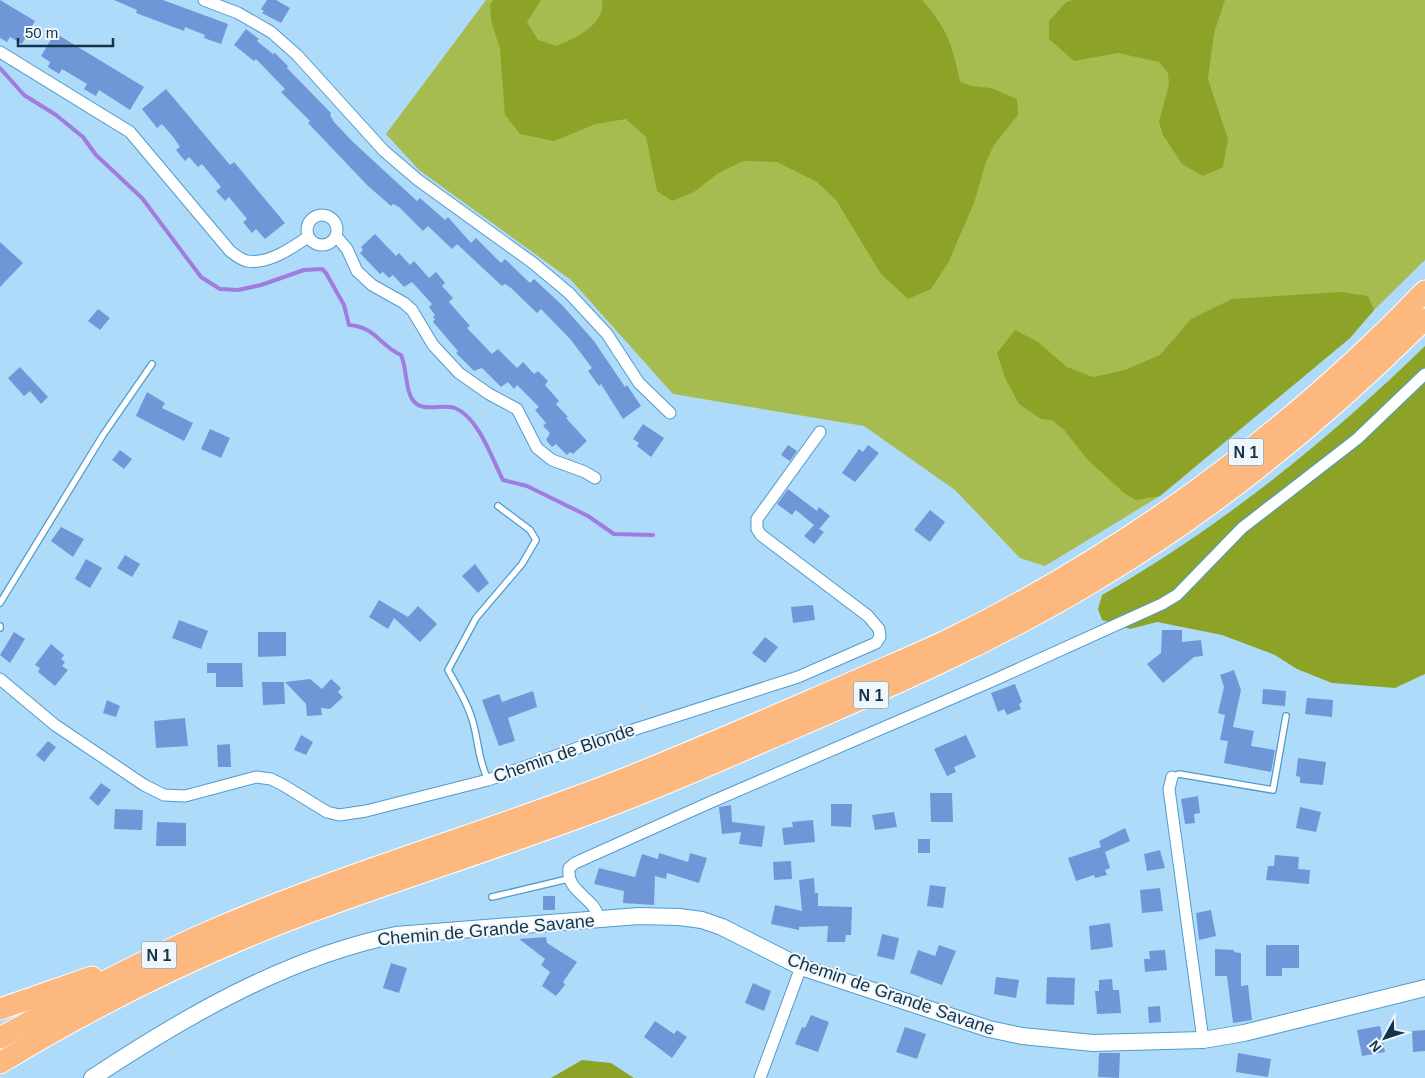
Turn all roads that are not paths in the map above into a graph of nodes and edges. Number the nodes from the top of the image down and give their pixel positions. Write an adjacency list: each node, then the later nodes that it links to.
1 (204, 0): 9 (street)
2 (0, 52): 4 (street)
3 (336, 236): 4 (street); 4 (street); 11 (street)
4 (308, 237)
5 (1425, 292): 21 (highway, N 1)
6 (1425, 319): 27 (highway, N 1)
7 (152, 364): 13 (lane)
8 (1425, 374): 18 (street)
9 (670, 414)
10 (820, 432): 17 (street, Chemin de Blonde)
11 (595, 478)
12 (498, 506): 17 (lane)
13 (0, 602)
14 (0, 679): 17 (street, Chemin de Blonde)
15 (1286, 716): 16 (lane)
16 (1172, 777): 26 (street)
17 (488, 780)
18 (568, 879): 19 (lane); 20 (street)
19 (492, 897)
20 (600, 920): 22 (street, Chemin de Grande Savane); 28 (street, Chemin de Grande Savane)
21 (154, 958): 24 (highway); 25 (highway, N 1)
22 (801, 967): 26 (street, Chemin de Grande Savane); 29 (street)
23 (1425, 988): 26 (street, Chemin de Grande Savane)
24 (0, 1009)
25 (0, 1038)
26 (1203, 1040)
27 (0, 1063)
28 (92, 1078)
29 (760, 1078)

